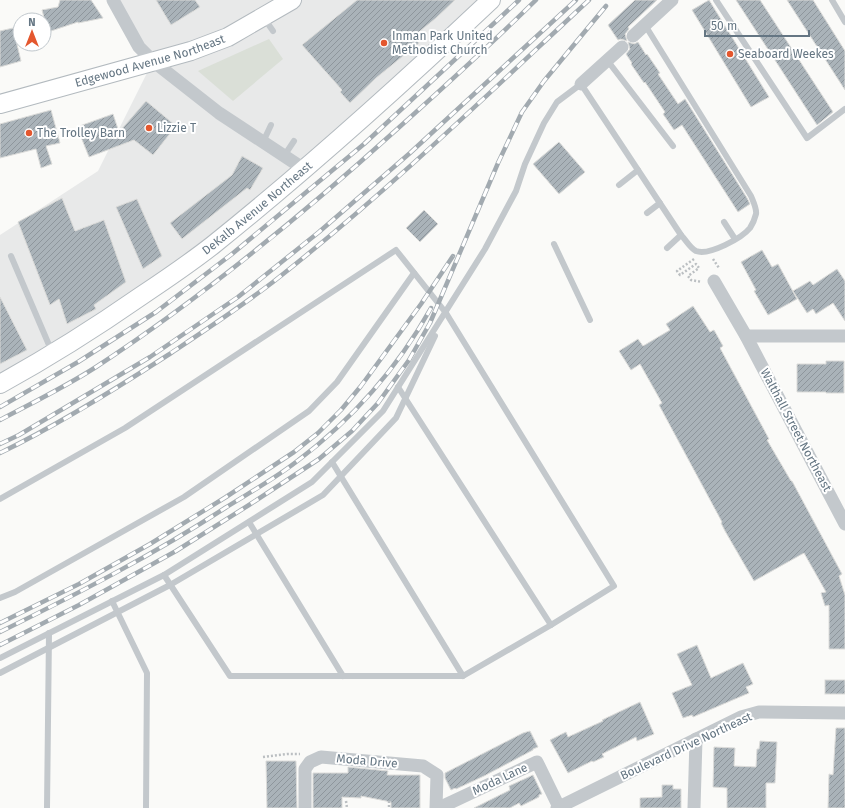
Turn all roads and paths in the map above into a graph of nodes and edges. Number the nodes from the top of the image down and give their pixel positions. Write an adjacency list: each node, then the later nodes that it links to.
1 (113, 0): 12 (street)
2 (292, 0): 12 (main road, Edgewood Avenue Northeast)
3 (490, 0): 21 (main road, DeKalb Avenue Northeast)
4 (672, 0): 8 (street)
5 (716, 0): 15 (lane)
6 (832, 0): 7 (lane)
7 (845, 22)
8 (645, 25): 9 (street); 28 (lane)
9 (633, 36)
10 (622, 47): 11 (street)
11 (608, 60): 13 (street); 19 (lane)
12 (154, 62): 14 (main road, Edgewood Avenue Northeast); 18 (street)
13 (581, 84): 22 (lane); 36 (lane)
14 (0, 104)
15 (845, 109)
16 (272, 125): 18 (lane)
17 (294, 141): 20 (lane)
18 (263, 142): 20 (street)
19 (673, 146)
20 (284, 156): 21 (street)
21 (304, 169): 40 (main road, DeKalb Avenue Northeast)
22 (638, 170): 23 (lane); 24 (lane)
23 (619, 185)
24 (660, 203): 25 (lane); 27 (lane)
25 (647, 212)
26 (724, 222): 28 (lane)
27 (681, 235): 28 (lane); 30 (lane)
28 (735, 239)
29 (554, 244): 37 (lane)
30 (666, 248)
31 (11, 256): 40 (lane)
32 (694, 259): 35 (path)
33 (713, 259): 35 (path)
34 (414, 273): 36 (lane); 46 (lane); 52 (lane)
35 (716, 275): 38 (street, Walthall Street Northeast)
36 (446, 313): 42 (lane); 43 (lane); 55 (lane)
37 (590, 320)
38 (746, 336): 39 (street); 48 (street, Walthall Street Northeast)
39 (845, 336)
40 (53, 354): 41 (main road, DeKalb Avenue Northeast)
41 (0, 384)
42 (398, 387): 43 (lane); 44 (lane)
43 (406, 398): 45 (lane); 55 (lane)
44 (332, 462): 45 (lane); 47 (lane)
45 (340, 476): 49 (lane); 61 (lane)
46 (0, 499)
47 (249, 522): 49 (lane); 50 (lane)
48 (845, 524)
49 (256, 534): 51 (lane); 60 (lane)
50 (164, 575): 51 (lane); 53 (lane)
51 (170, 585): 54 (lane); 60 (lane)
52 (0, 598)
53 (112, 601): 54 (lane); 56 (lane)
54 (118, 612): 57 (lane); 69 (lane)
55 (551, 625): 61 (lane)
56 (49, 633): 57 (lane); 58 (lane)
57 (49, 648): 59 (lane); 68 (lane)
58 (0, 658)
59 (0, 673)
60 (343, 676): 61 (lane)
61 (463, 676)
62 (845, 713): 63 (street, Boulevard Drive Northeast)
63 (696, 739): 75 (street, Boulevard Drive Northeast); 76 (street)
64 (306, 756): 65 (path)
65 (263, 757)
66 (346, 801): 71 (path)
67 (389, 801): 72 (path)
68 (47, 808)
69 (146, 808)
70 (305, 808): 73 (street, Moda Drive)
71 (346, 808)
72 (389, 808)
73 (436, 808)
74 (440, 808): 75 (street, Moda Lane)
75 (558, 808)
76 (694, 808)

